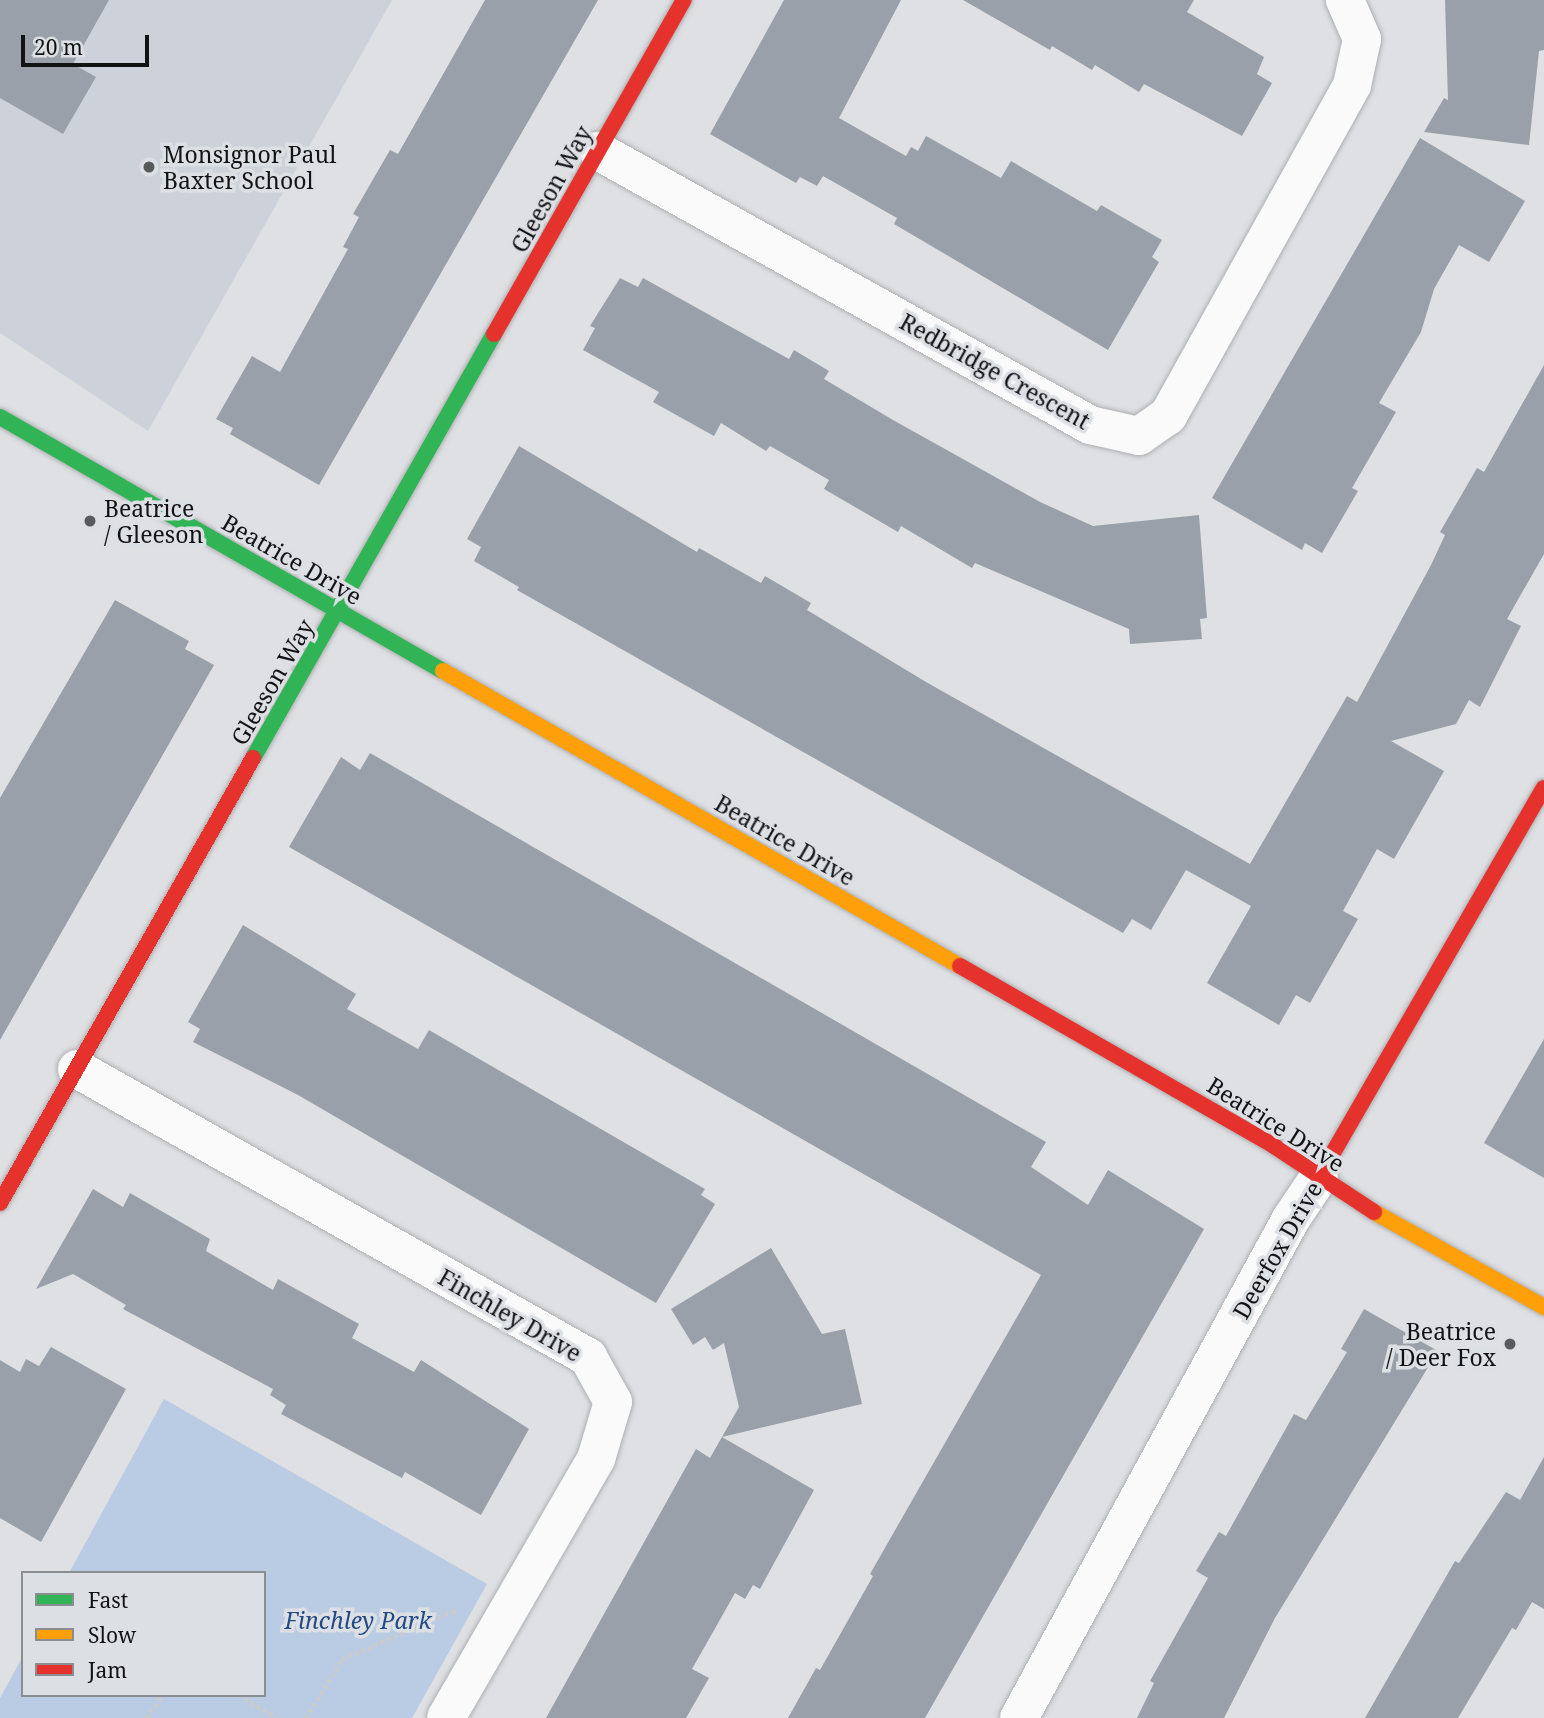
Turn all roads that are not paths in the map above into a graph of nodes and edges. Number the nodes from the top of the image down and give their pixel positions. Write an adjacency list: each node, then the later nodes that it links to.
1 (684, 0): 3 (street, Gleeson Way)
2 (1345, 0): 3 (street, Redbridge Crescent)
3 (598, 151): 5 (street, Gleeson Way)
4 (0, 417): 5 (street, Beatrice Drive)
5 (339, 612): 7 (street, Gleeson Way); 8 (street, Beatrice Drive)
6 (1544, 788): 8 (street, Deerfox Drive)
7 (77, 1069): 9 (street, Gleeson Way); 11 (street, Finchley Drive)
8 (1319, 1177): 10 (street, Beatrice Drive); 12 (street, Deerfox Drive)
9 (0, 1203)
10 (1544, 1307)
11 (446, 1718)
12 (1019, 1718)

